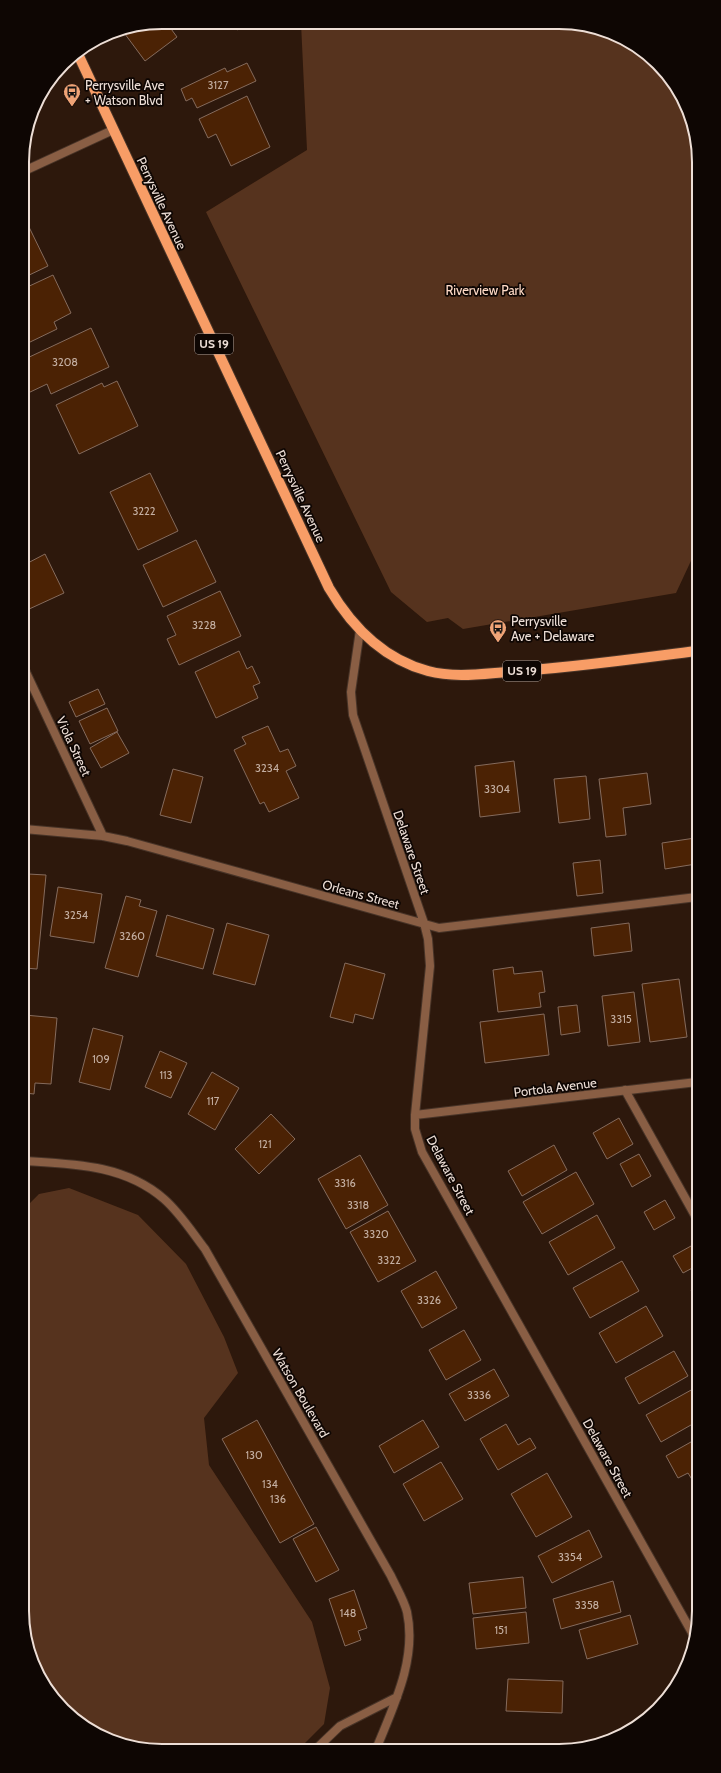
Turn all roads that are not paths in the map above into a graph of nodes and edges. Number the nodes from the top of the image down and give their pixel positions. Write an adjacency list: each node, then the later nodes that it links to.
1 (79, 57): 2 (main road, Perrysville Avenue / US 19)
2 (113, 130): 3 (street); 4 (main road, Perrysville Avenue / US 19)
3 (29, 169)
4 (360, 630): 5 (main road, Perrysville Avenue / US 19); 10 (street, Delaware Street)
5 (692, 651)
6 (29, 679): 8 (street, Viola Street)
7 (29, 829): 8 (street, Orleans Street)
8 (102, 836): 10 (street, Orleans Street)
9 (692, 898): 10 (street, Orleans Street)
10 (424, 923): 13 (street, Delaware Street)
11 (692, 1083): 12 (street, Portola Avenue)
12 (625, 1090): 13 (street, Portola Avenue); 15 (street)
13 (415, 1115): 16 (street, Delaware Street)
14 (29, 1161): 17 (street, Watson Boulevard)
15 (692, 1211)
16 (691, 1630)
17 (398, 1697): 18 (street); 19 (street, Watson Boulevard)
18 (321, 1744)
19 (378, 1744)

